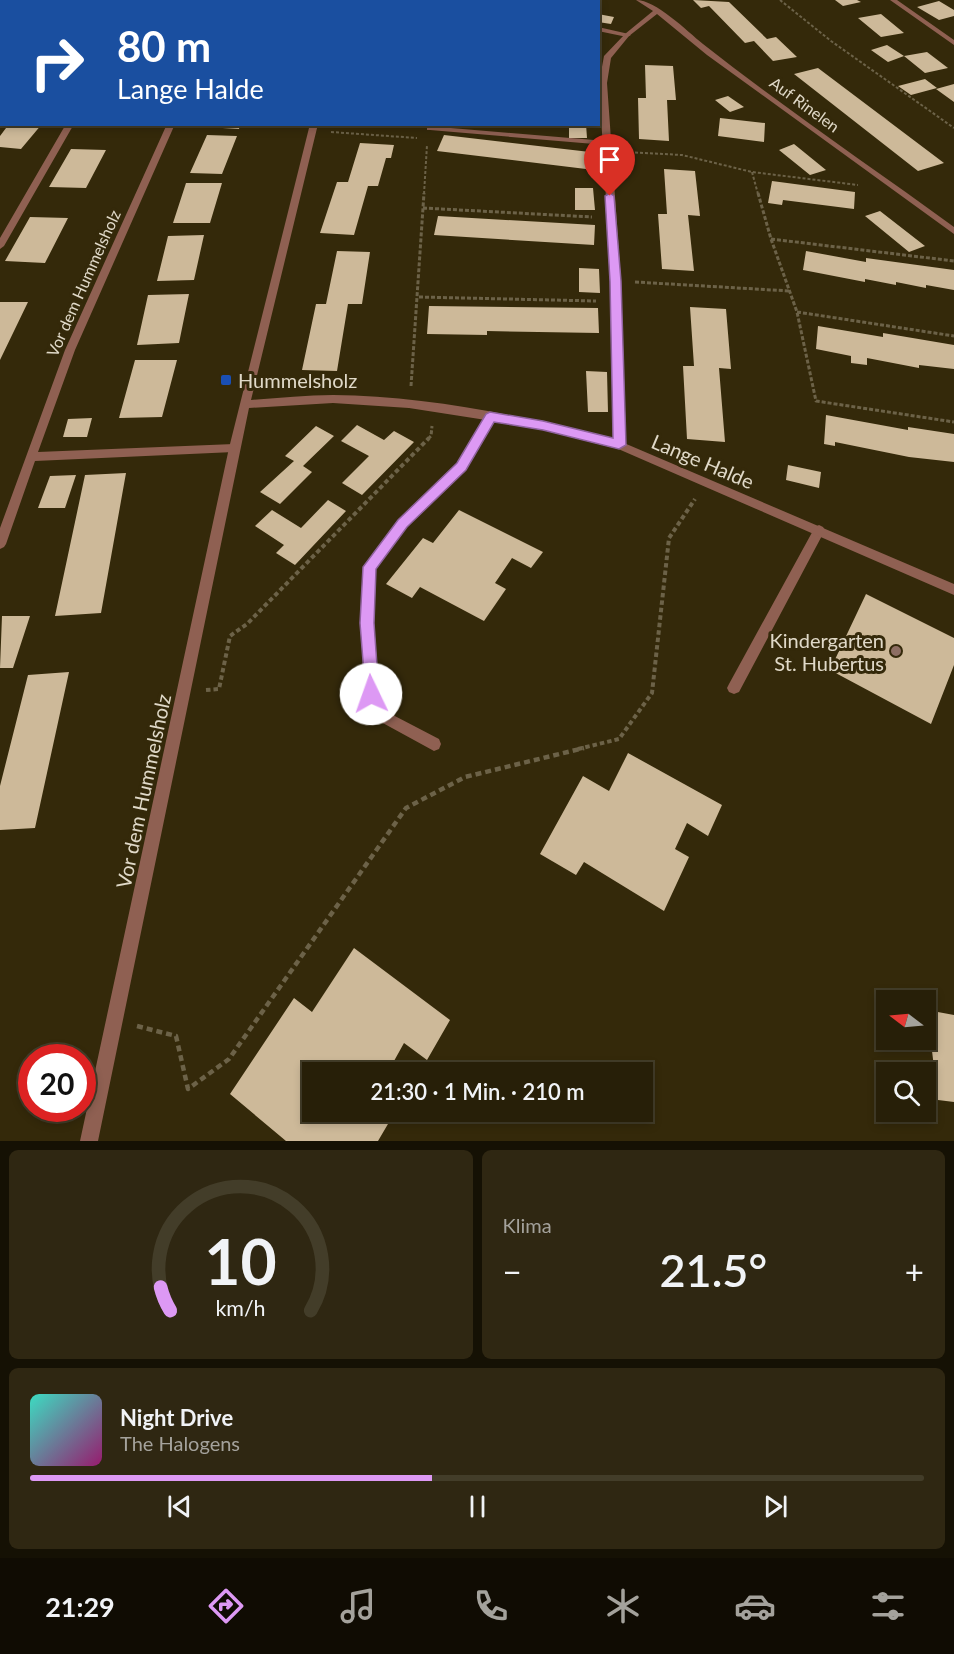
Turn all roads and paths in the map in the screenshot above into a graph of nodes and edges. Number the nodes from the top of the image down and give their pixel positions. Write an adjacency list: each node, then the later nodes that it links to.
1 (639, 0): 4 (street, Auf Rinelen)
2 (780, 0): 13 (path)
3 (893, 0): 7 (street)
4 (657, 11): 6 (street); 16 (street, Auf Rinelen)
5 (600, 29): 6 (street)
6 (627, 35): 8 (street)
7 (954, 43)
8 (601, 83): 14 (street)
9 (69, 126): 21 (street)
10 (170, 126): 36 (street, Vor dem Hummelsholz)
11 (313, 128): 17 (path); 29 (street, Vor dem Hummelsholz)
12 (430, 128): 14 (street)
13 (954, 128)
14 (606, 147): 15 (path); 18 (street)
15 (752, 172): 16 (path); 20 (path)
16 (895, 189): 19 (street, Auf Rinelen)
17 (423, 208): 18 (path); 25 (path)
18 (611, 218): 23 (street)
19 (954, 231)
20 (771, 239): 22 (path); 24 (path)
21 (0, 246)
22 (954, 261)
23 (616, 281): 24 (path); 26 (street)
24 (790, 291): 27 (path)
25 (419, 297): 26 (path); 30 (path)
26 (615, 301): 34 (street)
27 (797, 312): 28 (path); 33 (path)
28 (954, 336)
29 (245, 404): 30 (street, Lange Halde); 35 (street, Vor dem Hummelsholz)
30 (409, 404): 31 (street, Lange Halde)
31 (434, 408): 32 (street, Lange Halde); 42 (path)
32 (490, 417): 34 (street, Lange Halde); 43 (street)
33 (954, 422)
34 (619, 445): 37 (street, Lange Halde)
35 (234, 448): 36 (street); 42 (street, Vor dem Hummelsholz)
36 (32, 457): 39 (street, Vor dem Hummelsholz)
37 (706, 481): 38 (street, Lange Halde); 44 (path)
38 (819, 530): 40 (street, Lange Halde); 41 (street)
39 (0, 544)
40 (954, 590)
41 (734, 688)
42 (183, 692): 44 (street, Vor dem Hummelsholz)
43 (434, 744)
44 (116, 1020): 45 (street, Vor dem Hummelsholz)
45 (90, 1141)

